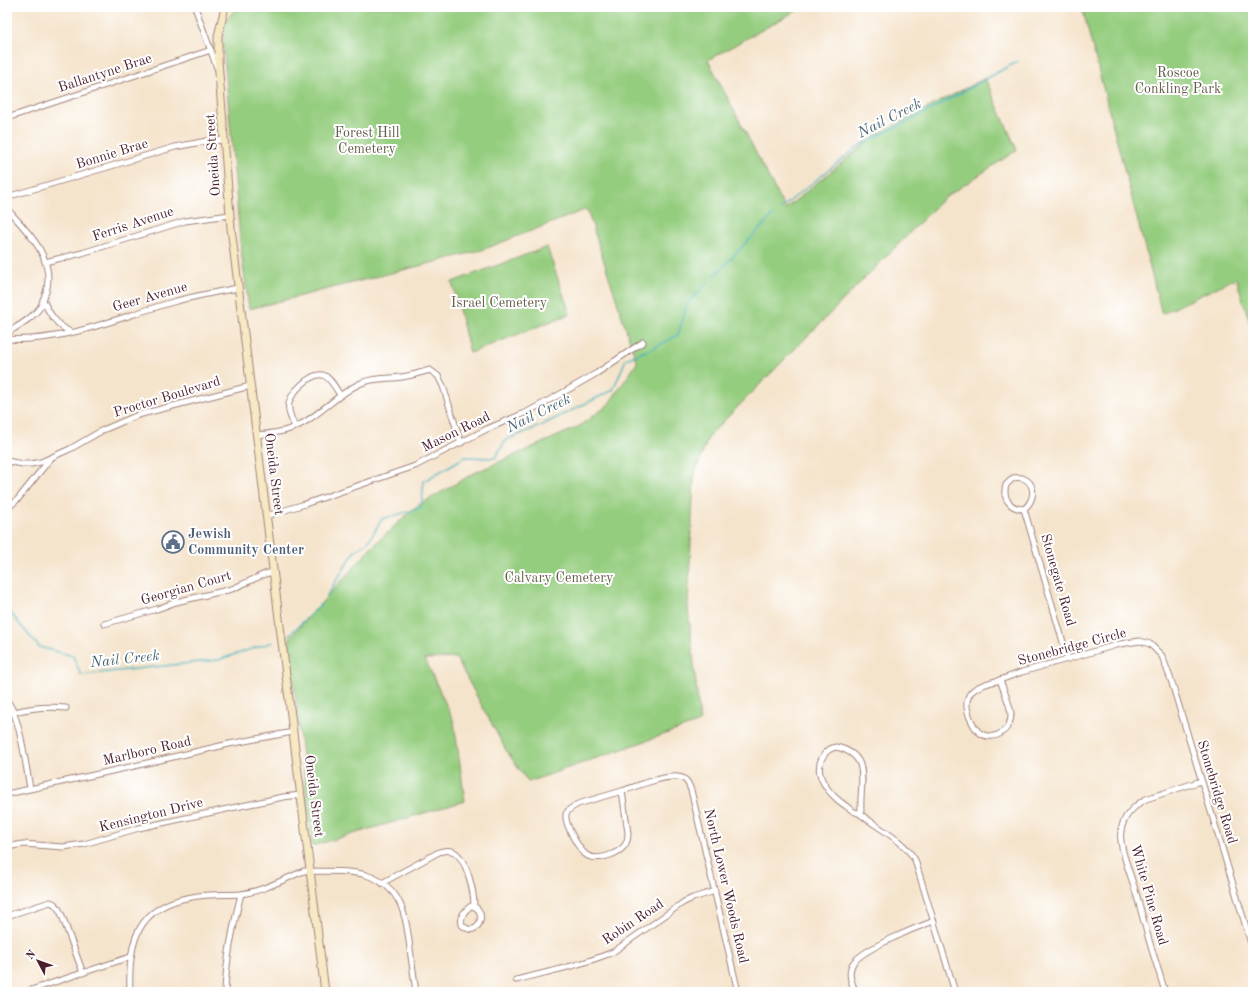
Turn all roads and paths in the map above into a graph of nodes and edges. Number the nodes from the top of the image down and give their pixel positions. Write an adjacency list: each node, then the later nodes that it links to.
1 (195, 7): 3 (street)
2 (225, 7): 4 (street, Oneida Street)
3 (211, 50): 4 (street); 5 (street, Ballantyne Brae)
4 (220, 80): 6 (street, Oneida Street)
5 (7, 118)
6 (225, 140): 7 (street, Bonnie Brae); 9 (street, Oneida Street)
7 (7, 197)
8 (7, 209): 10 (street)
9 (230, 215): 10 (street, Ferris Avenue); 11 (street, Oneida Street)
10 (45, 262): 12 (street)
11 (238, 288): 13 (street, Geer Avenue); 17 (street, Oneida Street)
12 (43, 300): 13 (street); 14 (street)
13 (70, 332): 15 (street, Geer Avenue)
14 (7, 333)
15 (7, 339)
16 (643, 342): 21 (street, Mason Road)
17 (250, 386): 20 (street, Oneida Street); 22 (street, Proctor Boulevard)
18 (340, 396): 19 (street); 19 (street); 21 (street)
19 (295, 427): 20 (street)
20 (256, 435): 26 (street, Oneida Street)
21 (461, 443): 26 (street, Mason Road)
22 (51, 458): 23 (street, Proctor Boulevard); 24 (street, Proctor Boulevard)
23 (7, 461)
24 (7, 509)
25 (1024, 509): 25 (street); 30 (street, Stonegate Road)
26 (266, 516): 27 (street, Oneida Street)
27 (273, 572): 28 (street, Georgian Court); 35 (street, Oneida Street)
28 (104, 624)
29 (1150, 644): 30 (street, Stonebridge Circle); 36 (street, Stonebridge Road)
30 (1068, 659): 31 (street, Stonebridge Circle)
31 (1000, 680): 31 (street, Stonebridge Circle)
32 (7, 702): 34 (street)
33 (66, 708): 34 (street)
34 (14, 712): 37 (street)
35 (293, 732): 37 (street, Marlboro Road); 40 (street, Oneida Street)
36 (1201, 781): 50 (street, Stonebridge Road); 63 (street, White Pine Road)
37 (30, 788): 39 (street, Marlboro Road)
38 (622, 791): 38 (street); 45 (street, North Lower Woods Road)
39 (7, 794)
40 (301, 795): 42 (street, Kensington Drive); 43 (street, Oneida Street)
41 (859, 813): 41 (street); 49 (street)
42 (7, 847)
43 (310, 871): 44 (street); 46 (street); 58 (street, Oneida Street)
44 (382, 883): 47 (street); 59 (street)
45 (715, 891): 53 (street, Robin Road); 60 (street, North Lower Woods Road)
46 (241, 894): 51 (street); 57 (street)
47 (474, 906): 47 (street)
48 (7, 916): 52 (street)
49 (934, 921): 61 (street); 62 (street)
50 (1253, 950)
51 (130, 957): 52 (street); 56 (street)
52 (83, 973): 54 (street)
53 (516, 980)
54 (39, 990): 55 (street)
55 (25, 992)
56 (130, 992)
57 (225, 992)
58 (325, 992)
59 (416, 992)
60 (738, 992)
61 (857, 992)
62 (956, 992)
63 (1166, 992)

